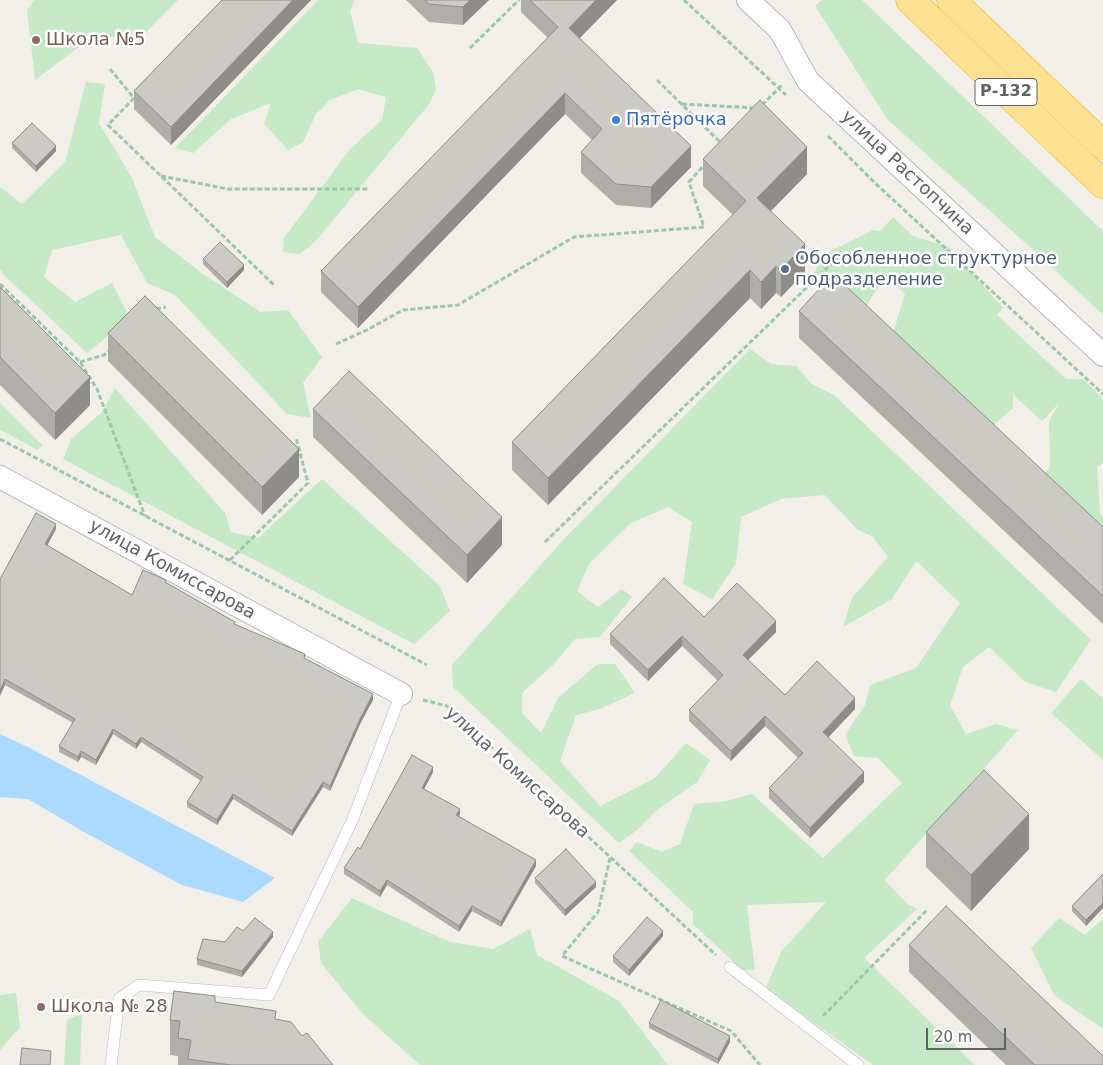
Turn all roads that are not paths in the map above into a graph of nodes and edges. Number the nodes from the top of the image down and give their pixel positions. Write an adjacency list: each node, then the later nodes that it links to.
1 (748, 0): 6 (street, улица Растопчина)
2 (910, 0): 5 (highway, Р-132)
3 (951, 0): 4 (highway, Р-132)
4 (1103, 145)
5 (1103, 184)
6 (1103, 355)
7 (0, 477): 8 (street, улица Комиссарова)
8 (401, 694): 10 (lane)
9 (730, 967): 11 (lane)
10 (111, 1065)
11 (858, 1065)

